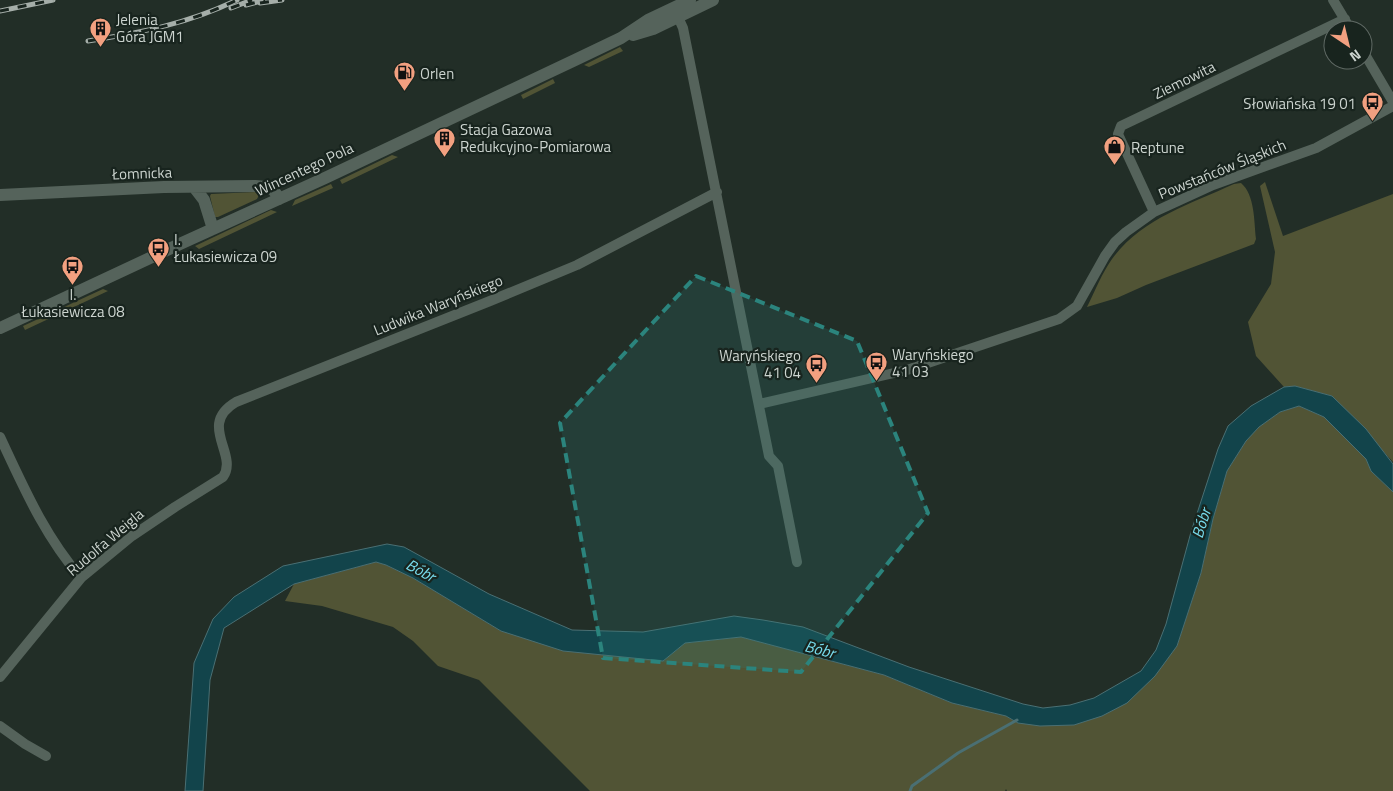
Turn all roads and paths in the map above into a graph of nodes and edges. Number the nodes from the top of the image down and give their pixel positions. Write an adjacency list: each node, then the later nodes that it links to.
1 (713, 0): 4 (street, Wincentego Pola)
2 (1333, 0): 5 (street)
3 (686, 2): 4 (street); 6 (street, Wincentego Pola)
4 (678, 17): 6 (street, Wincentego Pola); 10 (street)
5 (1345, 19): 13 (street, Ziemowita)
6 (621, 38): 12 (street, Wincentego Pola)
7 (1373, 69): 8 (street)
8 (1393, 104): 13 (street, Powstańców Śląskich)
9 (194, 188): 11 (street, Łomnicka); 12 (street, Łomnicka); 14 (street)
10 (717, 192): 16 (street); 18 (street, Ludwika Waryńskiego)
11 (0, 195)
12 (279, 199): 14 (street, Wincentego Pola)
13 (1154, 212): 16 (street, Powstańców Śląskich)
14 (213, 229): 15 (street, Wincentego Pola)
15 (0, 328)
16 (759, 404): 19 (street)
17 (0, 437): 20 (street)
18 (227, 472): 20 (street, Rudolfa Weigla)
19 (797, 562)
20 (81, 578): 21 (street, Rudolfa Weigla)
21 (0, 677)
22 (0, 726): 23 (street)
23 (46, 756)

